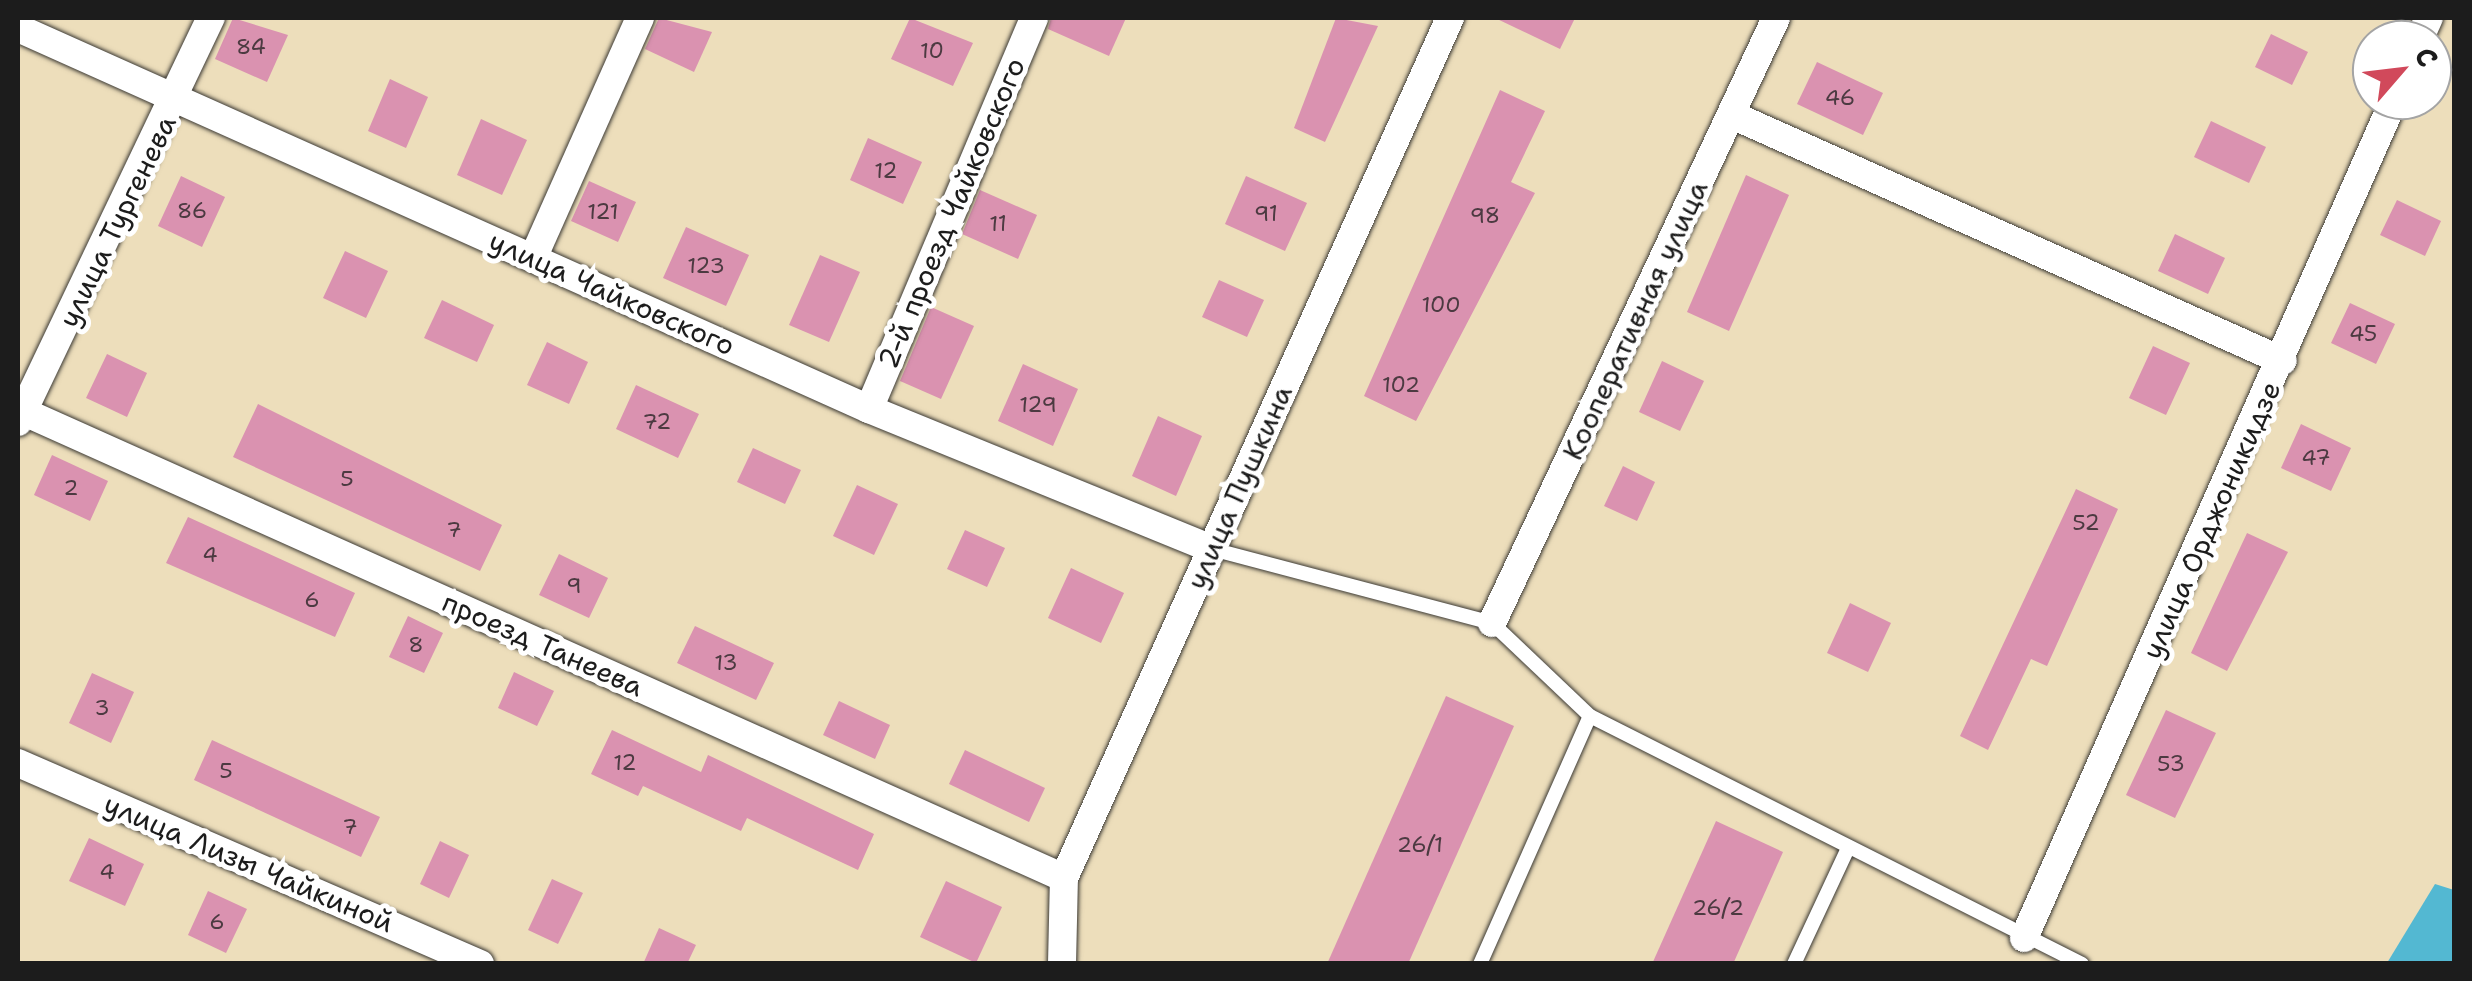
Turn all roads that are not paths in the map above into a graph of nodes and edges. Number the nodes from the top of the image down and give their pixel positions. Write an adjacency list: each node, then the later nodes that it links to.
1 (210, 18): 7 (street, улица Тургенева)
2 (640, 18): 10 (street)
3 (1034, 18): 12 (street, 2-й проезд Чайковского)
4 (1450, 18): 14 (street, улица Пушкина)
5 (1776, 18): 8 (street, Кооперативная улица)
6 (18, 28): 7 (street, улица Чайковского)
7 (175, 105): 10 (street, улица Чайковского); 13 (street, улица Тургенева)
8 (1732, 115): 11 (street); 15 (street, Кооперативная улица)
9 (2385, 120): 11 (street, улица Орджоникидзе)
10 (534, 256): 12 (street, улица Чайковского)
11 (2283, 361): 20 (street, улица Орджоникидзе)
12 (868, 410): 14 (street, улица Чайковского)
13 (20, 416): 19 (street, проезд Танеева)
14 (1212, 549): 15 (lane); 19 (street, улица Пушкина)
15 (1492, 622): 16 (lane)
16 (1590, 716): 18 (lane); 23 (lane)
17 (18, 764): 21 (street, улица Лизы Чайкиной)
18 (1848, 848): 20 (lane); 24 (lane)
19 (1064, 878): 22 (street, улица Пушкина)
20 (2024, 938): 25 (lane)
21 (480, 964)
22 (1062, 964)
23 (1480, 964)
24 (1794, 964)
25 (2082, 964)

